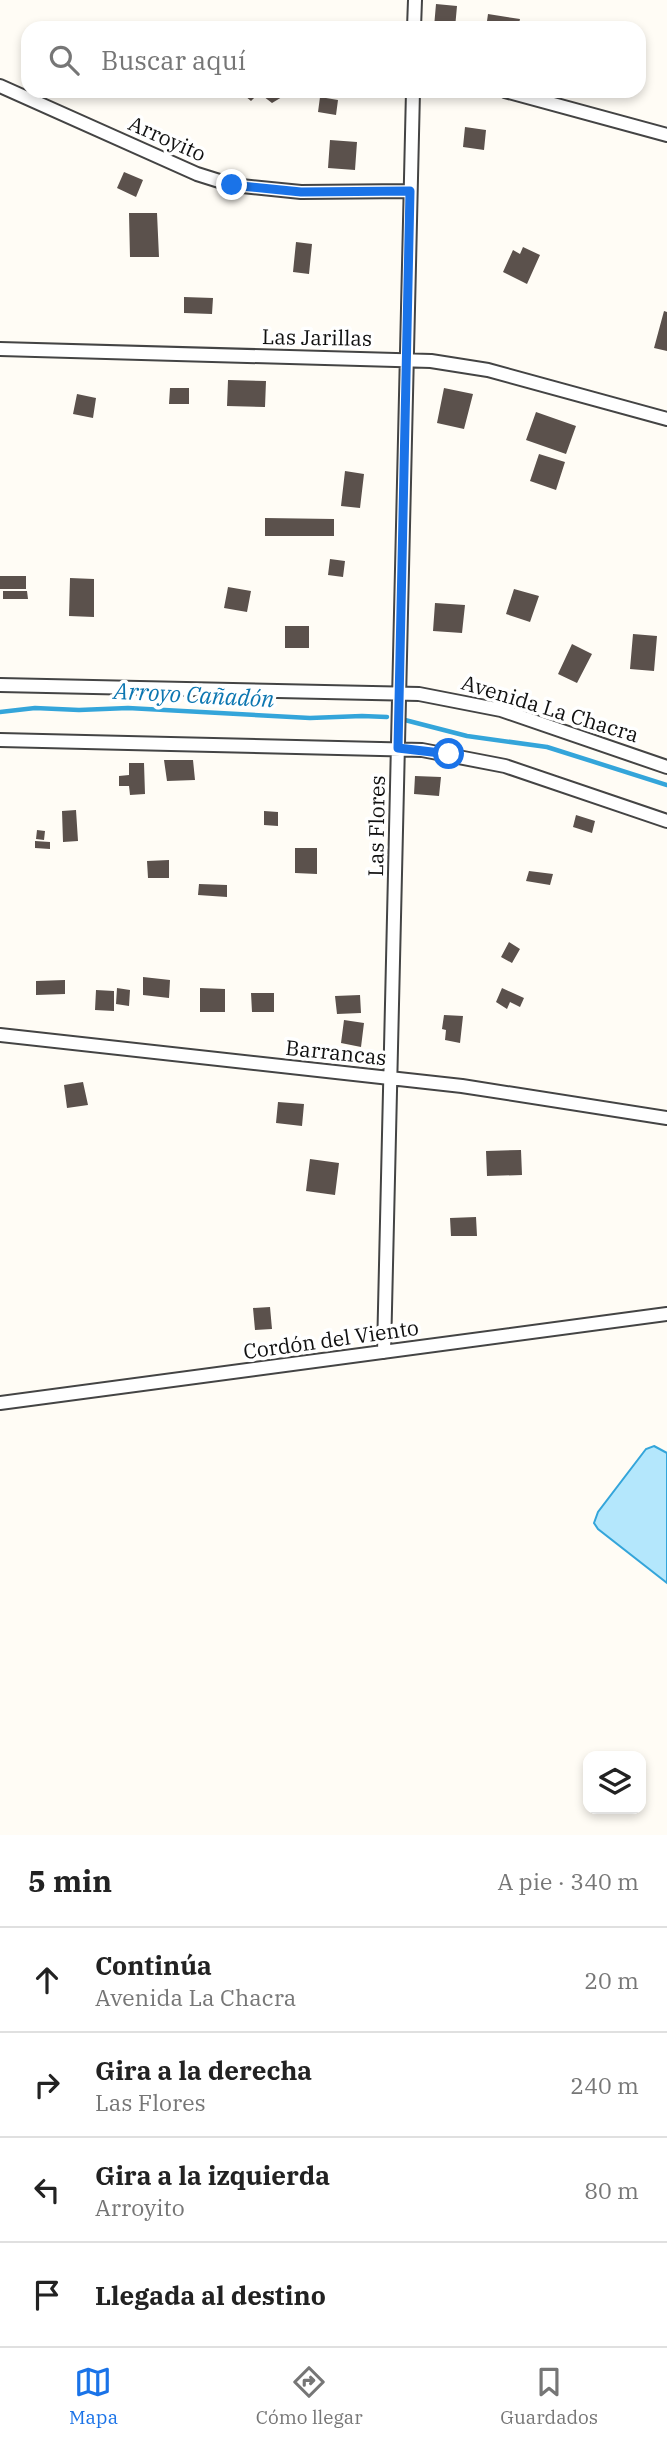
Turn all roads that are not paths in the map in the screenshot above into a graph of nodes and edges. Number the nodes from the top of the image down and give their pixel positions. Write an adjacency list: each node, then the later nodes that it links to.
1 (415, 0): 2 (street)
2 (414, 21)
3 (0, 86): 4 (street, Arroyito)
4 (21, 95)
5 (27, 98): 9 (street, Arroyito)
6 (413, 98): 9 (street, Las Flores)
7 (531, 98): 8 (street)
8 (667, 135)
9 (410, 191): 11 (street, Las Flores)
10 (0, 349): 11 (street, Las Jarillas)
11 (407, 359): 12 (street, Las Jarillas); 14 (street, Las Flores)
12 (667, 419)
13 (0, 685): 14 (street, Avenida La Chacra)
14 (399, 692): 16 (street, Las Flores); 17 (street, Avenida La Chacra)
15 (0, 740): 16 (street)
16 (398, 748): 18 (street); 20 (street, Las Flores)
17 (667, 767)
18 (667, 821)
19 (0, 1035): 20 (street, Barrancas)
20 (390, 1079): 21 (street, Barrancas); 23 (street, Las Flores)
21 (667, 1118)
22 (667, 1314): 23 (street, Cordón del Viento)
23 (384, 1352): 24 (street, Cordón del Viento)
24 (0, 1403)

